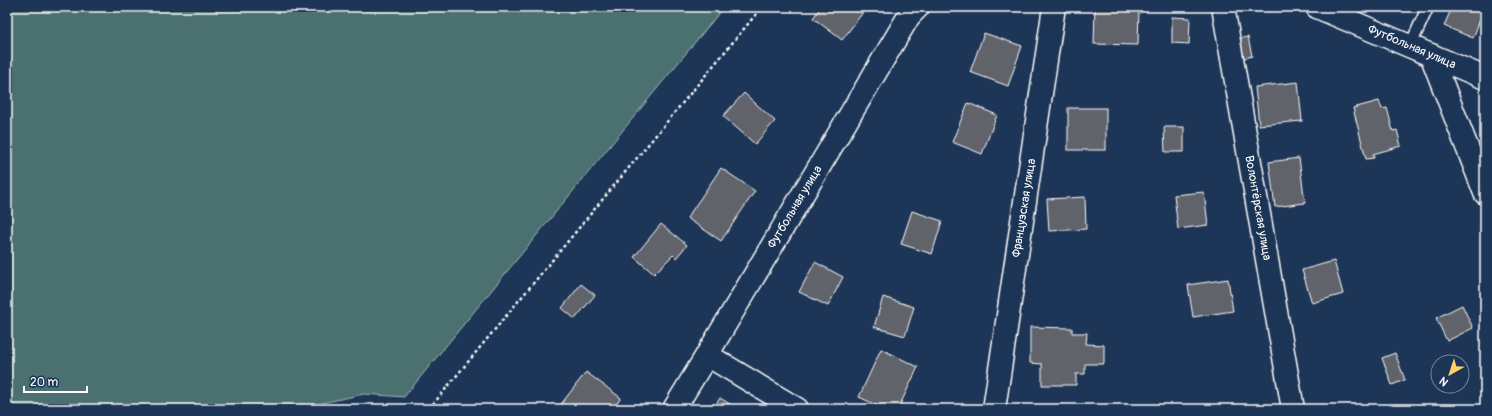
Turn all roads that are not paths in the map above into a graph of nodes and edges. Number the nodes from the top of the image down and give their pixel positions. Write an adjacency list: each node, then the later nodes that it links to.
1 (918, 7): 10 (street, Футбольная улица)
2 (1054, 7): 13 (street, Французская улица)
3 (1224, 7): 14 (street, Волонтёрская улица)
4 (1317, 7): 6 (street, Футбольная улица)
5 (1428, 7): 6 (lane)
6 (1410, 46): 7 (street, Футбольная улица)
7 (1432, 55): 8 (street, Футбольная улица); 9 (street)
8 (1485, 78)
9 (1485, 193)
10 (707, 355): 11 (street, Футбольная улица); 12 (street)
11 (674, 409)
12 (797, 409)
13 (994, 409)
14 (1293, 409)

